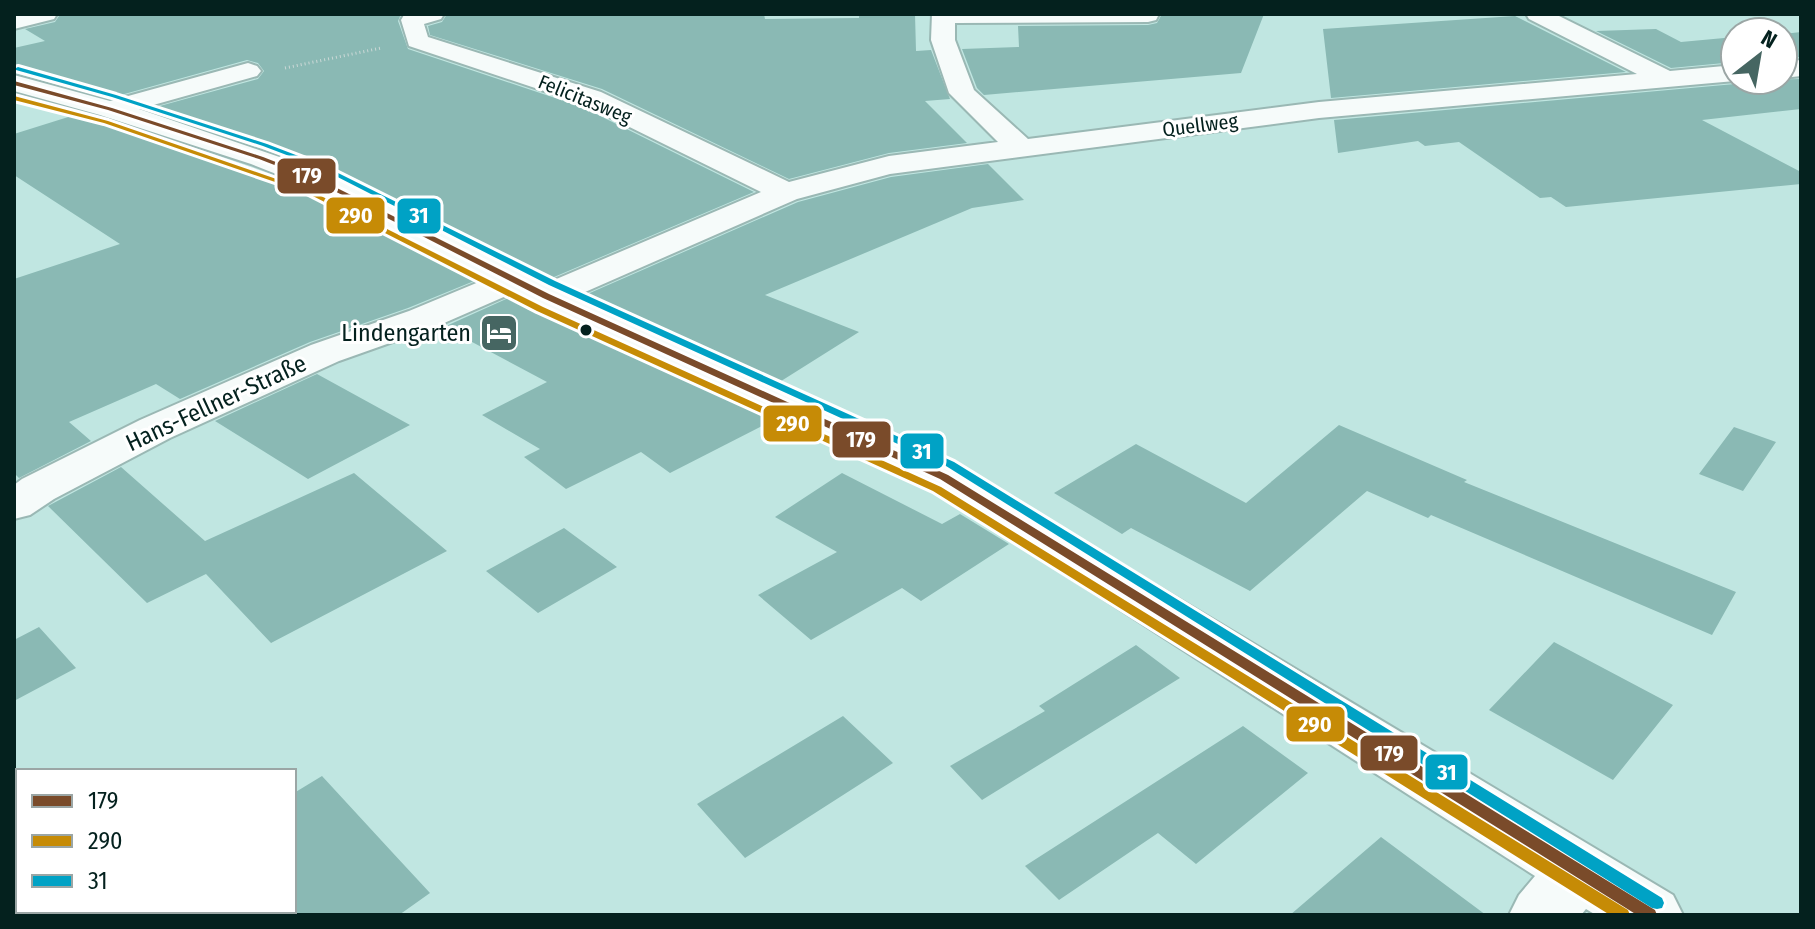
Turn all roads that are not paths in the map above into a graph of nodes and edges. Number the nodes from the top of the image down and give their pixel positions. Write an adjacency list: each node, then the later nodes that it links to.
1 (46, 14): 6 (street)
2 (433, 14): 13 (street, Felicitasweg)
3 (1537, 14): 9 (street)
4 (942, 15): 5 (street); 12 (street)
5 (1148, 15)
6 (14, 22)
7 (248, 71): 11 (street)
8 (1719, 74): 9 (street, Quellweg)
9 (1664, 78): 12 (street, Quellweg)
10 (14, 83): 11 (street)
11 (110, 109): 14 (street)
12 (1020, 147): 13 (street, Quellweg)
13 (786, 192): 14 (street, Quellweg)
14 (530, 288): 15 (street, Hans-Fellner-Straße); 16 (street)
15 (14, 505)
16 (1560, 893): 17 (street)
17 (1650, 915)

